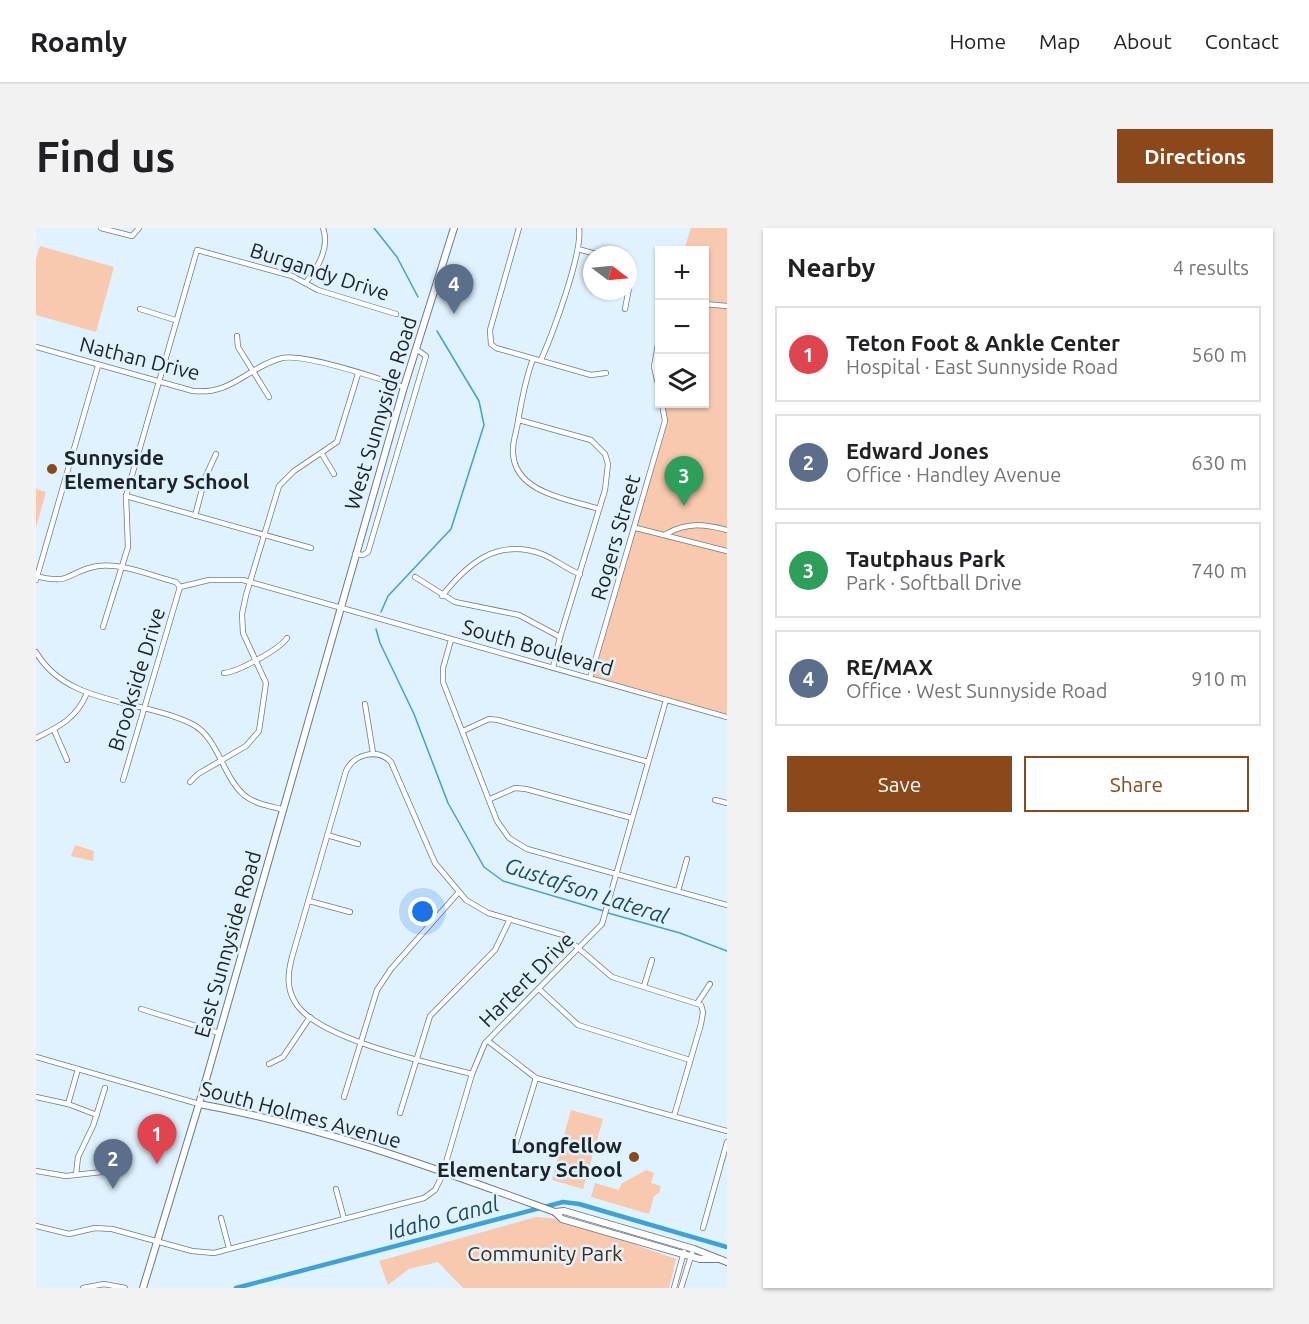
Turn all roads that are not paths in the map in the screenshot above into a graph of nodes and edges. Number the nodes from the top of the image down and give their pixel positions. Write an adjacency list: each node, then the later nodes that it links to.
1 (100, 228): 6 (street)
2 (323, 228): 9 (street)
3 (454, 228): 19 (main road, West Sunnyside Road)
4 (519, 228): 20 (street)
5 (579, 228): 7 (street)
6 (138, 230)
7 (578, 249): 8 (street); 21 (street)
8 (583, 250)
9 (306, 282): 15 (street, Burgandy Drive); 16 (street, Burgandy Drive)
10 (627, 300): 14 (street)
11 (709, 304): 12 (street)
12 (727, 306)
13 (140, 309): 16 (street)
14 (625, 309)
15 (396, 315)
16 (175, 320): 26 (street)
17 (237, 336): 23 (street)
18 (36, 347): 22 (street, Nathan Drive)
19 (416, 349): 27 (main road, West Sunnyside Road); 43 (street)
20 (533, 358): 21 (street); 30 (street)
21 (541, 360): 24 (street)
22 (98, 366): 26 (street, Nathan Drive); 47 (street)
23 (252, 372): 25 (street, Nathan Drive); 26 (street, Nathan Drive); 28 (street)
24 (606, 373)
25 (358, 374): 27 (street, Nathan Drive); 32 (street)
26 (158, 382): 34 (street)
27 (404, 387): 43 (main road, West Sunnyside Road)
28 (268, 397)
29 (663, 408): 37 (street, Rogers Street)
30 (519, 420): 35 (street); 35 (street)
31 (216, 454): 36 (street)
32 (322, 454): 33 (street); 40 (street)
33 (334, 474)
34 (126, 496): 36 (street); 44 (street)
35 (599, 509): 45 (street)
36 (195, 516): 40 (street)
37 (636, 528): 39 (street); 60 (street, Rogers Street)
38 (727, 530): 39 (street)
39 (666, 534): 42 (street)
40 (264, 536): 41 (street); 48 (street)
41 (311, 548)
42 (727, 551)
43 (355, 554): 51 (main road, West Sunnyside Road)
44 (121, 568): 47 (street); 49 (street); 52 (street)
45 (580, 574): 50 (street); 53 (street)
46 (415, 577): 50 (street)
47 (36, 578)
48 (251, 582): 49 (street, South Boulevard); 51 (street, South Boulevard); 57 (street)
49 (180, 587): 64 (street, Brookside Drive)
50 (442, 596): 53 (street)
51 (340, 608): 55 (street, South Boulevard); 78 (main road, East Sunnyside Road)
52 (103, 627)
53 (560, 637): 58 (street)
54 (287, 638): 57 (street)
55 (451, 639): 58 (street, South Boulevard); 67 (street)
56 (36, 652): 61 (street)
57 (257, 659): 59 (street); 71 (street)
58 (553, 667): 60 (street, South Boulevard)
59 (224, 674)
60 (590, 678): 62 (street, South Boulevard)
61 (87, 693): 64 (street); 66 (street)
62 (666, 700): 65 (street, South Boulevard); 72 (street, Hartert Drive)
63 (365, 704): 69 (street)
64 (144, 707): 71 (street); 73 (street, Brookside Drive)
65 (727, 717)
66 (54, 730): 68 (street); 70 (street)
67 (463, 731): 72 (street); 75 (street)
68 (36, 738)
69 (375, 753): 80 (street); 85 (street)
70 (67, 760)
71 (221, 761): 74 (street); 78 (street)
72 (648, 762): 79 (street, Hartert Drive)
73 (123, 780)
74 (190, 782)
75 (490, 799): 79 (street); 83 (street)
76 (715, 800): 77 (street)
77 (727, 803)
78 (281, 809): 98 (main road, East Sunnyside Road)
79 (632, 818): 83 (street, Hartert Drive)
80 (327, 835): 81 (street); 86 (street)
81 (358, 844)
82 (687, 859): 84 (street)
83 (617, 874): 84 (street); 90 (street, Hartert Drive)
84 (678, 891): 87 (street)
85 (458, 893): 89 (street); 100 (street)
86 (309, 901): 88 (street); 97 (street)
87 (727, 906)
88 (350, 912)
89 (510, 920): 90 (street); 102 (street)
90 (580, 948): 93 (street); 94 (street, Hartert Drive)
91 (652, 960): 93 (street)
92 (710, 984): 95 (street)
93 (644, 986): 95 (street)
94 (539, 990): 99 (street, Hartert Drive); 103 (street)
95 (698, 1002): 103 (street)
96 (141, 1010): 98 (street)
97 (310, 1017): 100 (street); 104 (street)
98 (219, 1033): 112 (main road, East Sunnyside Road)
99 (488, 1041): 106 (street, Hartert Drive); 107 (street)
100 (360, 1042): 102 (street); 110 (street)
101 (36, 1057): 105 (street, South Holmes Avenue)
102 (416, 1058): 106 (street); 113 (street)
103 (690, 1060): 115 (street)
104 (269, 1064)
105 (78, 1069): 111 (street); 112 (street, South Holmes Avenue)
106 (472, 1074): 120 (street, Hartert Drive)
107 (536, 1078): 115 (street); 118 (street)
108 (105, 1088): 114 (street)
109 (36, 1097): 111 (street)
110 (344, 1097)
111 (68, 1104): 114 (street)
112 (199, 1104): 120 (main road, South Holmes Avenue); 129 (main road, East Sunnyside Road)
113 (400, 1113)
114 (97, 1115): 122 (street)
115 (674, 1116): 116 (street)
116 (727, 1131)
117 (727, 1142): 128 (street)
118 (514, 1149)
119 (36, 1171): 122 (street)
120 (444, 1171): 124 (main road, South Holmes Avenue); 126 (street, Hartert Drive)
121 (102, 1172): 122 (street)
122 (76, 1175)
123 (336, 1190): 126 (street)
124 (555, 1212): 130 (main road, South Holmes Avenue); 133 (main road, South Holmes Avenue)
125 (221, 1218): 131 (street)
126 (344, 1219): 131 (street, Hartert Drive)
127 (36, 1226): 129 (street, Hartert Drive)
128 (703, 1228)
129 (157, 1241): 131 (street, Hartert Drive); 139 (main road, East Sunnyside Road)
130 (686, 1246): 132 (main road, South Holmes Avenue); 133 (street)
131 (230, 1248)
132 (694, 1249): 134 (street); 135 (main road, South Holmes Avenue)
133 (683, 1254): 134 (main road, South Holmes Avenue); 140 (street)
134 (691, 1256): 135 (main road, South Holmes Avenue); 141 (street)
135 (717, 1259): 136 (main road, South Holmes Avenue)
136 (727, 1262)
137 (83, 1288): 138 (street)
138 (125, 1288)
139 (143, 1288)
140 (674, 1288)
141 (681, 1288)

